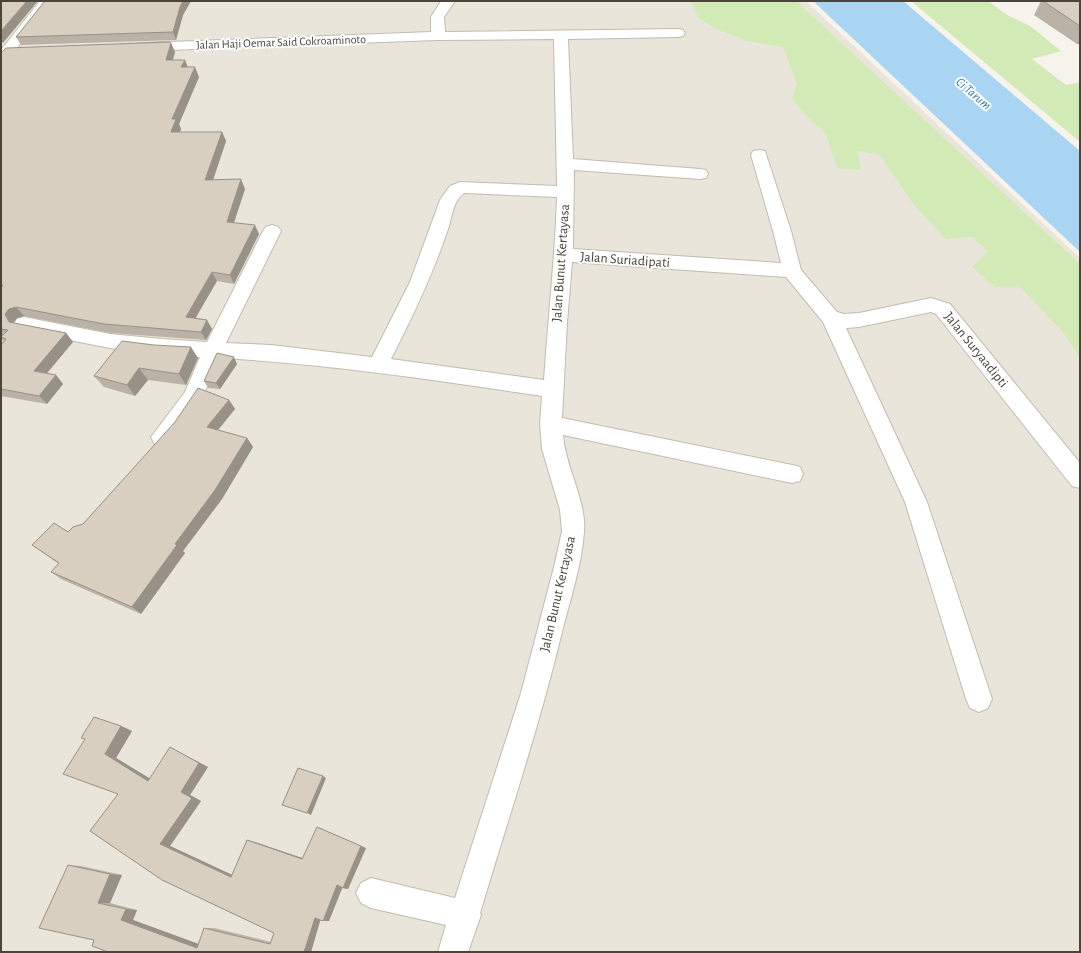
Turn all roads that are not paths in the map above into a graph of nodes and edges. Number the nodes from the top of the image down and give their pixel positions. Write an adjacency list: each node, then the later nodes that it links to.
1 (47, 1): 8 (street)
2 (448, 1): 5 (street)
3 (678, 33): 4 (street, Jalan Haji Oemar Said Cokroaminoto)
4 (562, 34): 5 (street, Jalan Haji Oemar Said Cokroaminoto); 10 (street, Jalan Bunut Kertayasa)
5 (438, 36): 6 (street, Jalan Haji Oemar Said Cokroaminoto)
6 (132, 48)
7 (22, 52): 8 (street)
8 (3, 54)
9 (759, 155): 15 (street)
10 (566, 164): 11 (street); 12 (street, Jalan Bunut Kertayasa)
11 (700, 174)
12 (566, 192): 14 (street, Jalan Bunut Kertayasa); 19 (street)
13 (272, 231): 18 (street)
14 (564, 255): 15 (street, Jalan Suriadipati); 20 (street, Jalan Bunut Kertayasa)
15 (792, 272): 16 (street)
16 (831, 318): 24 (street, Jalan Suryaadipti); 25 (street)
17 (24, 324): 18 (street)
18 (213, 350): 19 (street); 22 (street)
19 (378, 365): 20 (street)
20 (552, 389): 21 (street, Jalan Bunut Kertayasa)
21 (551, 424): 23 (street); 27 (street, Jalan Bunut Kertayasa)
22 (151, 450)
23 (792, 474)
24 (1080, 479)
25 (979, 699)
26 (371, 893): 27 (street)
27 (466, 915): 28 (street, Jalan Bunut Kertayasa)
28 (453, 952)

